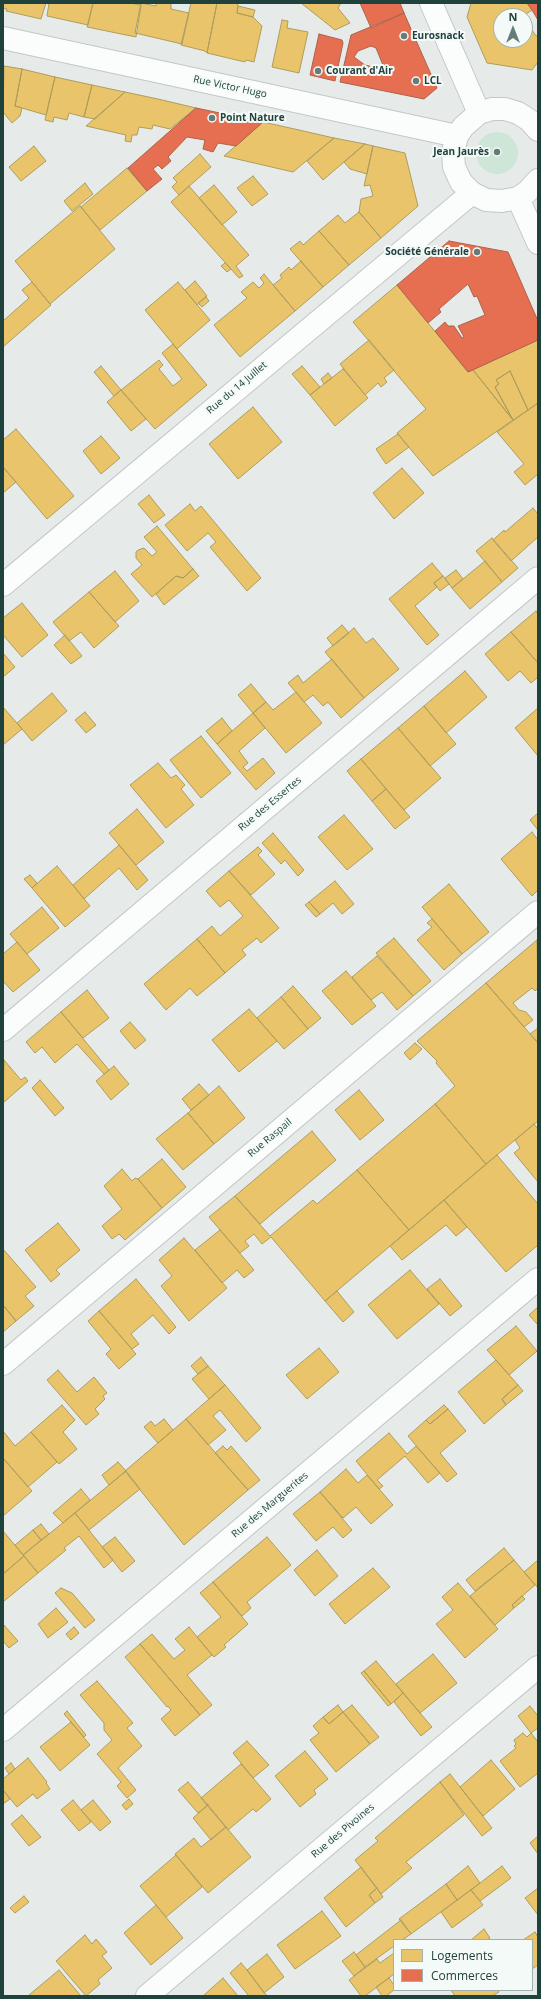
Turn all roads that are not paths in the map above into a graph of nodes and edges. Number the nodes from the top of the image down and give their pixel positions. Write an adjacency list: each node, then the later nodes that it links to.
1 (431, 3): 3 (street)
2 (3, 38): 5 (street, Rue Victor Hugo)
3 (480, 113): 4 (street); 5 (street)
4 (538, 130)
5 (457, 136): 7 (street)
6 (538, 180): 8 (street)
7 (472, 193): 8 (street); 11 (street, Rue du 14 Juillet)
8 (518, 198): 9 (street)
9 (538, 243)
10 (538, 578): 13 (street, Rue des Essertes)
11 (3, 585)
12 (538, 912): 15 (street, Rue Raspail)
13 (3, 1030)
14 (538, 1279): 17 (street, Rue des Marguerites)
15 (3, 1364)
16 (538, 1667): 18 (street, Rue des Pivoines)
17 (3, 1730)
18 (147, 1996)

